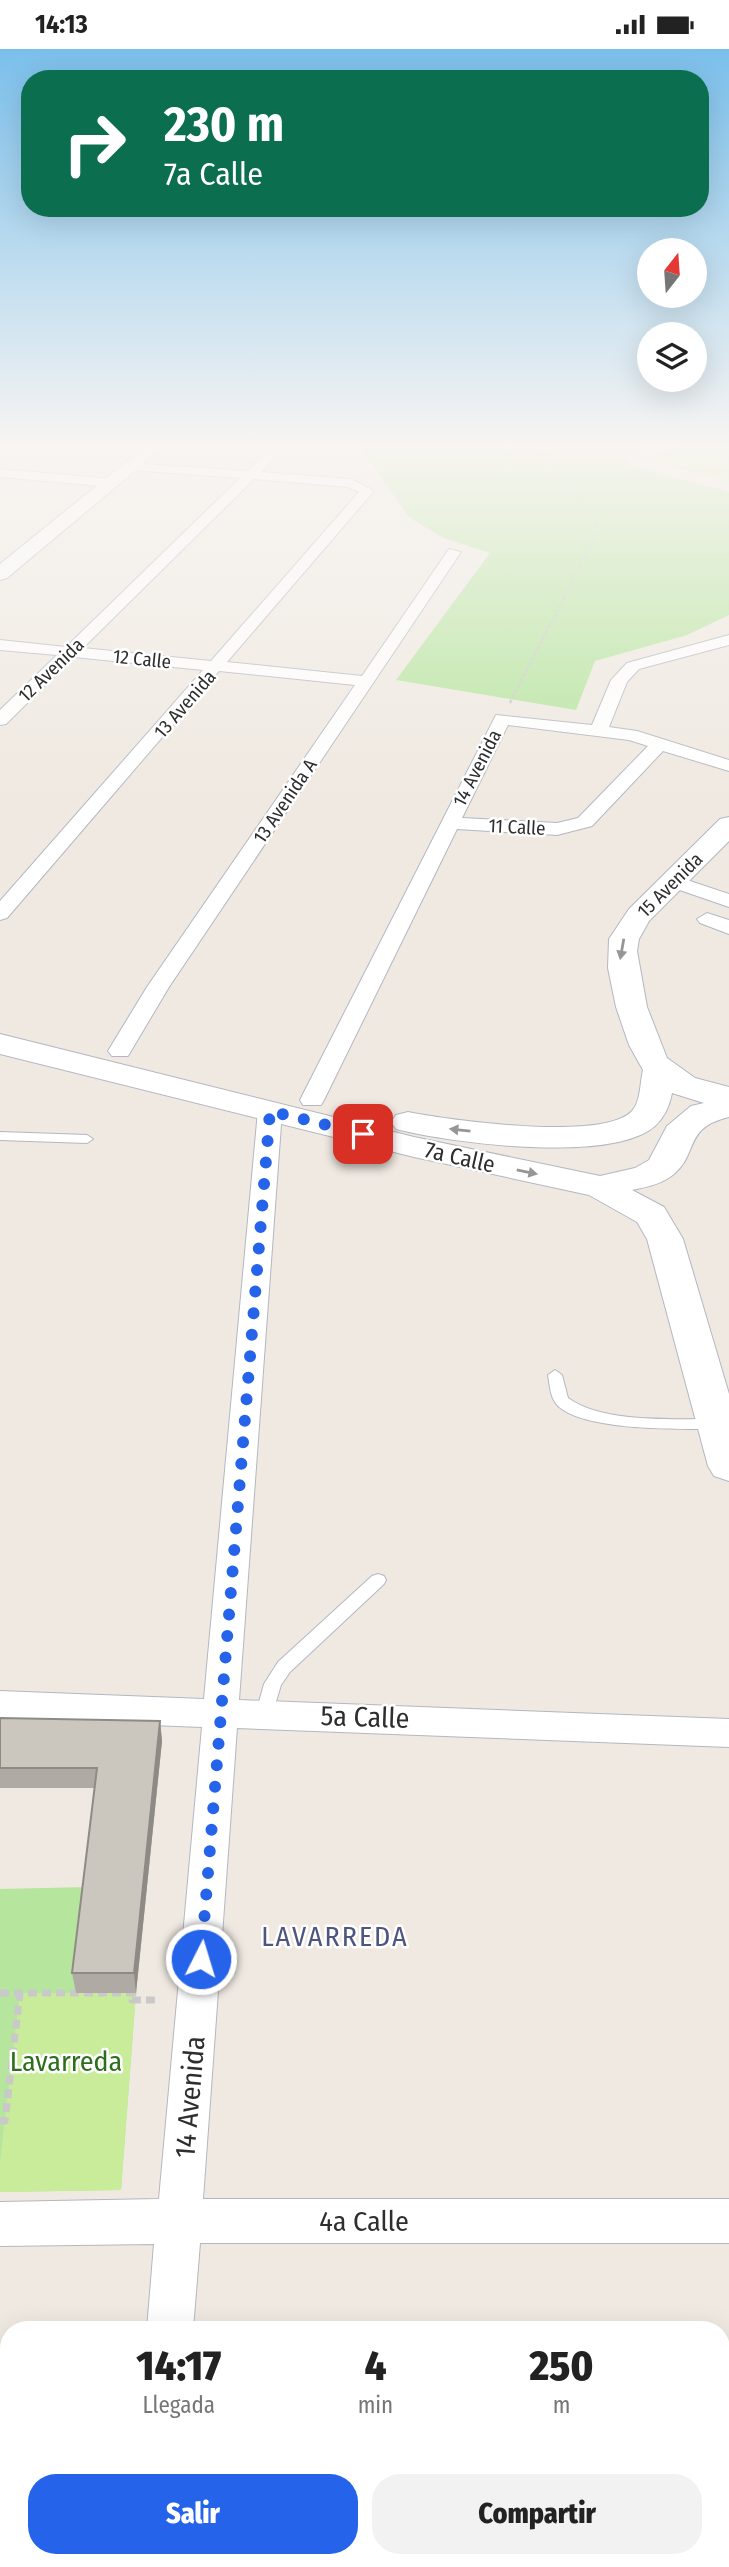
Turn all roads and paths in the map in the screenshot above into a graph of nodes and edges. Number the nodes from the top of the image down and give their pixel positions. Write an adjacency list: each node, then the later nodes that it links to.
1 (16, 562): 6 (main road)
2 (164, 562): 9 (street, 12 Avenida)
3 (307, 562): 10 (street, 13 Avenida)
4 (448, 562): 11 (street, 13 Avenida A)
5 (582, 562): 12 (path, 14 Avenida)
6 (0, 574)
7 (729, 640): 14 (street)
8 (0, 645): 9 (street, 12 Calle)
9 (69, 651): 10 (street, 12 Calle); 13 (street, 12 Avenida)
10 (218, 666): 11 (street, 12 Calle); 21 (street, 13 Avenida)
11 (368, 681): 26 (street, 13 Avenida A)
12 (502, 719): 14 (street); 17 (street, 14 Avenida)
13 (0, 720)
14 (599, 729): 15 (street)
15 (659, 745): 16 (street); 17 (street, 11 Calle)
16 (729, 766)
17 (449, 823): 29 (street, 14 Avenida)
18 (729, 825): 19 (main road, 15 Avenida)
19 (675, 882): 20 (street); 27 (main road, 15 Avenida, one-way to 27)
20 (729, 901)
21 (0, 914)
22 (707, 919): 23 (street)
23 (729, 928)
24 (0, 1023): 26 (main road, 7a Calle)
25 (0, 1044): 31 (main road, 7a Calle)
26 (120, 1051): 29 (main road, 7a Calle)
27 (659, 1070): 28 (main road); 32 (main road, 7a Calle)
28 (729, 1097)
29 (312, 1100): 32 (main road, 7a Calle, one-way to 29)
30 (729, 1107): 35 (main road)
31 (270, 1111): 36 (main road, 7a Calle, one-way to 36); 43 (street, 14 Avenida)
32 (587, 1134): 36 (main road)
33 (0, 1136): 34 (lane)
34 (87, 1139)
35 (663, 1165): 36 (main road); 37 (main road)
36 (616, 1184): 37 (main road)
37 (664, 1239): 39 (main road)
38 (555, 1374): 39 (lane)
39 (716, 1424): 40 (main road)
40 (729, 1466)
41 (378, 1580): 44 (lane)
42 (0, 1705): 43 (street, 5a Calle)
43 (222, 1711): 44 (street, 5a Calle); 50 (street, 14 Avenida)
44 (265, 1713): 45 (street, 5a Calle)
45 (729, 1733)
46 (0, 1993): 47 (path)
47 (20, 1993): 48 (path); 49 (path)
48 (160, 2000)
49 (0, 2121)
50 (179, 2221): 51 (street, 4a Calle); 52 (street, 4a Calle); 53 (street, 14 Avenida)
51 (729, 2221)
52 (0, 2224)
53 (171, 2321)

